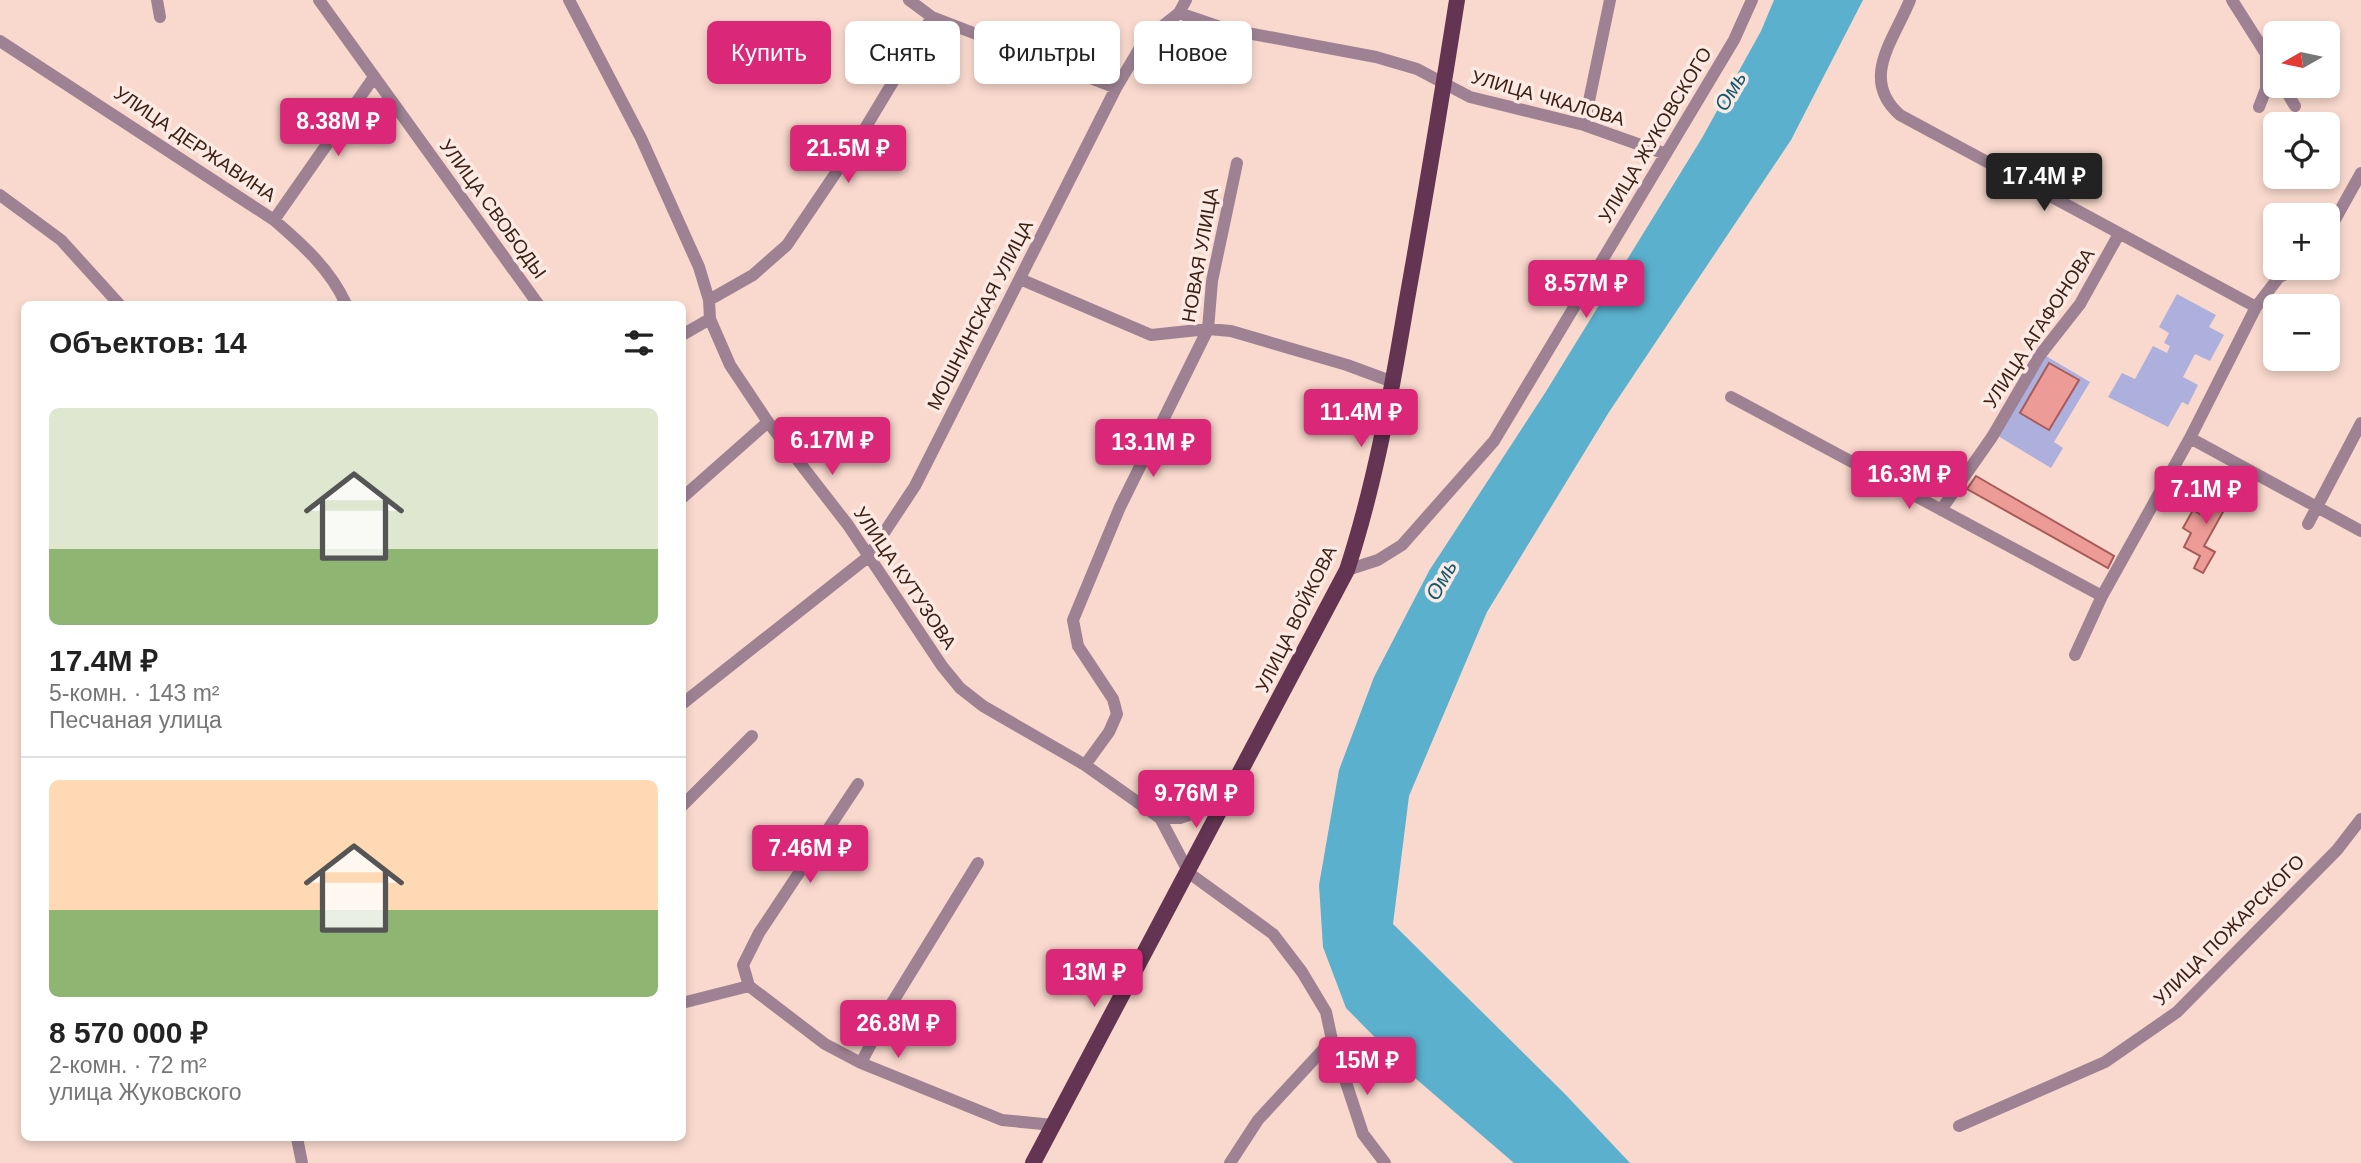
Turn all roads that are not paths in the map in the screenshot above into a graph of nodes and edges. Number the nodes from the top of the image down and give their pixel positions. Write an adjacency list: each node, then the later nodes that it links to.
1 (157, 0): 12 (street)
2 (318, 0): 16 (street, УЛИЦА СВОБОДЫ)
3 (569, 0): 33 (street, УЛИЦА КУТУЗОВА)
4 (909, 0): 13 (street)
5 (1186, 0): 11 (street, МОШНИНСКАЯ УЛИЦА)
6 (1457, 0): 17 (main road, УЛИЦА ВОЙКОВА)
7 (1610, 0): 23 (street)
8 (1752, 0): 24 (street, УЛИЦА ЖУКОВСКОГО)
9 (1910, 0): 30 (street)
10 (2232, 0): 15 (street)
11 (1179, 13): 17 (street, УЛИЦА ЧКАЛОВА); 18 (street, МОШНИНСКАЯ УЛИЦА)
12 (160, 17)
13 (932, 17): 18 (street); 33 (street)
14 (0, 41): 29 (street, УЛИЦА ДЕРЖАВИНА)
15 (2263, 50)
16 (374, 77): 29 (street); 36 (street, УЛИЦА СВОБОДЫ)
17 (1444, 85): 23 (street, УЛИЦА ЧКАЛОВА); 41 (main road, УЛИЦА ВОЙКОВА)
18 (1116, 88): 31 (street, МОШНИНСКАЯ УЛИЦА)
19 (2263, 97): 22 (street)
20 (2290, 98): 21 (street)
21 (2295, 106)
22 (2259, 107)
23 (1584, 125): 24 (street, УЛИЦА ЧКАЛОВА)
24 (1665, 155): 52 (street, УЛИЦА ЖУКОВСКОГО)
25 (1237, 163): 39 (street, НОВАЯ УЛИЦА)
26 (2361, 173): 28 (street)
27 (0, 195): 34 (street)
28 (2340, 211)
29 (274, 220): 35 (street, УЛИЦА ДЕРЖАВИНА)
30 (2119, 234): 37 (street); 48 (street, УЛИЦА АГАФОНОВА)
31 (1020, 279): 39 (street); 51 (street, МОШНИНСКАЯ УЛИЦА)
32 (2277, 280): 37 (street)
33 (709, 300): 38 (street, УЛИЦА КУТУЗОВА)
34 (116, 301)
35 (344, 301)
36 (536, 301)
37 (2256, 307): 45 (street)
38 (710, 319): 40 (street); 43 (street, УЛИЦА КУТУЗОВА)
39 (1208, 329): 41 (street); 57 (street, НОВАЯ УЛИЦА)
40 (686, 333)
41 (1393, 382): 52 (main road, УЛИЦА ВОЙКОВА)
42 (1731, 397): 48 (street)
43 (768, 422): 46 (street); 51 (street, УЛИЦА КУТУЗОВА)
44 (2361, 423): 47 (street)
45 (2190, 438): 47 (street); 53 (street)
46 (686, 494)
47 (2317, 507): 49 (street); 50 (street)
48 (1941, 510): 53 (street)
49 (2308, 524)
50 (2361, 531)
51 (868, 557): 55 (street, МОШНИНСКАЯ УЛИЦА); 57 (street, УЛИЦА КУТУЗОВА)
52 (1347, 570): 60 (main road, УЛИЦА ВОЙКОВА)
53 (2102, 596): 54 (street)
54 (2075, 655)
55 (686, 701)
56 (752, 736): 59 (street)
57 (1085, 765): 61 (street, УЛИЦА КУТУЗОВА)
58 (858, 784): 65 (street)
59 (686, 802)
60 (1226, 802): 61 (street); 64 (main road, УЛИЦА ВОЙКОВА)
61 (1160, 818): 64 (street, УЛИЦА КУТУЗОВА)
62 (2361, 819): 70 (street, УЛИЦА ПОЖАРСКОГО)
63 (978, 863): 68 (street)
64 (1189, 873): 67 (street); 69 (main road, УЛИЦА ВОЙКОВА)
65 (749, 986): 66 (street); 68 (street)
66 (686, 1002)
67 (1332, 1040): 74 (street); 75 (street)
68 (861, 1063): 69 (street)
69 (1053, 1125): 73 (main road, УЛИЦА ВОЙКОВА)
70 (1959, 1126)
71 (297, 1141): 72 (street)
72 (302, 1163)
73 (1033, 1163)
74 (1230, 1163)
75 (1385, 1163)

